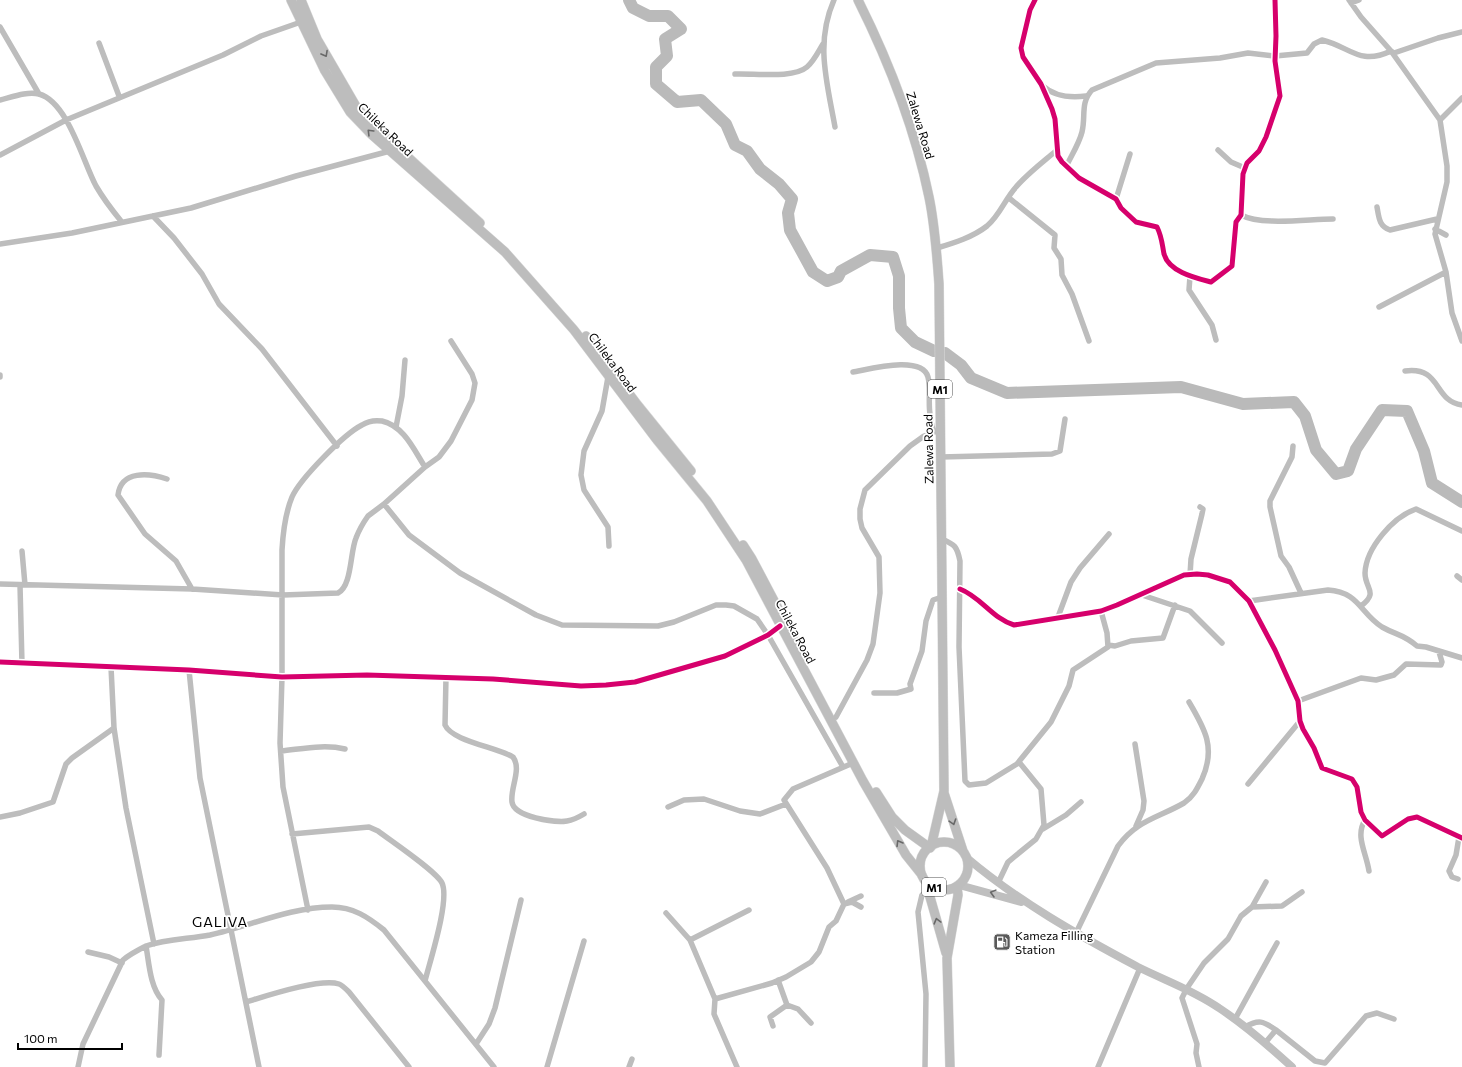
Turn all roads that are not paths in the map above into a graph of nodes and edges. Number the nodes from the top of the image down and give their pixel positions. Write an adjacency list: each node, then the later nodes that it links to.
1 (291, 0): 9 (highway, Chileka Road)
2 (301, 0): 9 (highway, Chileka Road)
3 (834, 0): 13 (street)
4 (858, 0): 44 (highway, Zalewa Road / M1)
5 (1035, 0): 17 (street)
6 (1275, 0): 15 (street)
7 (1359, 0): 8 (street)
8 (1350, 2): 14 (street)
9 (305, 20): 19 (street); 28 (highway, Chileka Road, one-way to 9); 104 (highway, one-way to 104)
10 (0, 27): 18 (street)
11 (1462, 32): 14 (street)
12 (99, 43): 19 (street)
13 (823, 44): 16 (street); 25 (street)
14 (1391, 51): 15 (street); 24 (street)
15 (1275, 56): 20 (street); 32 (street)
16 (736, 74)
17 (1041, 84): 20 (street); 26 (street)
18 (39, 94): 22 (street); 23 (street)
19 (119, 96): 23 (street)
20 (1086, 96): 31 (street)
21 (1462, 98): 24 (street)
22 (0, 100)
23 (66, 120): 30 (street); 40 (street)
24 (1440, 120): 39 (street)
25 (835, 127)
26 (1057, 150): 31 (street); 33 (street)
27 (1218, 150): 32 (street)
28 (390, 151): 37 (street); 56 (highway, Chileka Road)
29 (1130, 154): 34 (street)
30 (0, 155)
31 (1066, 166): 34 (street)
32 (1245, 168): 36 (street)
33 (1009, 198): 44 (street); 51 (street)
34 (1116, 199): 46 (street)
35 (1377, 207): 39 (street)
36 (1240, 215): 38 (street); 46 (street)
37 (153, 216): 40 (street); 61 (street)
38 (1334, 219)
39 (1437, 219): 41 (street)
40 (121, 221): 43 (street)
41 (1435, 229): 42 (street); 45 (street)
42 (1446, 235)
43 (0, 244)
44 (937, 248): 60 (highway, Zalewa Road / M1)
45 (1446, 272): 47 (street); 48 (street)
46 (1190, 276): 49 (street)
47 (1379, 307)
48 (1459, 329): 52 (street)
49 (1216, 340)
50 (451, 341): 64 (street)
51 (1089, 342)
52 (1462, 342)
53 (405, 360): 59 (street)
54 (1405, 371): 57 (street)
55 (853, 372): 60 (street)
56 (608, 378): 71 (street); 89 (highway, Chileka Road)
57 (1462, 405)
58 (1065, 418): 63 (street)
59 (396, 427): 61 (street); 64 (street)
60 (937, 431): 63 (highway, Zalewa Road / M1); 104 (street)
61 (337, 446): 81 (street)
62 (1293, 446): 80 (street)
63 (941, 457): 70 (highway, Zalewa Road / M1)
64 (425, 466): 66 (street)
65 (167, 478): 78 (street)
66 (384, 504): 81 (street); 90 (street)
67 (1200, 508): 73 (street)
68 (1462, 531): 86 (street)
69 (1109, 534): 88 (street)
70 (942, 539): 79 (street); 83 (highway, Zalewa Road / M1)
71 (609, 546)
72 (22, 551): 77 (street)
73 (1190, 575): 82 (street); 84 (street)
74 (1457, 576): 75 (street)
75 (1462, 580)
76 (0, 584): 77 (street)
77 (22, 585): 78 (street); 96 (street)
78 (192, 589): 81 (street)
79 (960, 590): 88 (street); 110 (street)
80 (1301, 593): 84 (street); 86 (street)
81 (283, 595): 99 (street)
82 (1142, 595): 85 (street); 87 (street)
83 (942, 597): 101 (street); 114 (highway, Zalewa Road / M1)
84 (1249, 601): 102 (street)
85 (1175, 605): 91 (street); 92 (street)
86 (1361, 606): 93 (street)
87 (1101, 611): 88 (street); 92 (street)
88 (1058, 617)
89 (780, 626): 90 (street); 111 (highway, Chileka Road)
90 (768, 635): 100 (street); 112 (street)
91 (1222, 643)
92 (1108, 645): 110 (street)
93 (1439, 652): 94 (street); 102 (street)
94 (1462, 658)
95 (0, 662): 96 (street)
96 (22, 664): 97 (street)
97 (111, 667): 98 (street); 106 (street)
98 (189, 670): 99 (street); 144 (street)
99 (282, 677): 100 (street); 109 (street)
100 (446, 677): 118 (street)
101 (874, 692)
102 (1298, 701): 105 (street)
103 (1189, 702): 121 (street)
104 (836, 717): 125 (highway)
105 (1300, 721): 113 (street); 120 (street)
106 (114, 728): 119 (street); 149 (street)
107 (1135, 744): 121 (street)
108 (345, 748): 109 (street)
109 (281, 751): 123 (street)
110 (1019, 762): 122 (street)
111 (853, 763): 112 (street); 128 (highway, Chileka Road, one-way to 111)
112 (843, 767): 116 (street)
113 (1248, 784)
114 (944, 791): 125 (highway, Zalewa Road / M1); 126 (highway, Zalewa Road / M1, one-way to 126)
115 (1081, 802): 122 (street)
116 (786, 804): 117 (street); 137 (street)
117 (668, 807)
118 (584, 814)
119 (0, 817)
120 (1365, 820): 124 (street); 127 (street)
121 (1136, 826): 145 (street)
122 (1043, 829): 131 (street)
123 (292, 834): 141 (street); 156 (street)
124 (1461, 837): 129 (street)
125 (930, 848): 126 (highway); 128 (highway, M1)
126 (965, 855): 131 (main road); 132 (highway, M1)
127 (1369, 871)
128 (922, 874): 133 (highway, M1)
129 (1458, 879)
130 (1266, 882): 140 (street)
131 (998, 883): 138 (main road)
132 (958, 886): 133 (highway, M1); 138 (main road, one-way to 132); 152 (highway, M1)
133 (928, 887): 152 (highway, M1, one-way to 133); 178 (street)
134 (1302, 892): 140 (street)
135 (862, 896): 137 (street)
136 (522, 900): 168 (street)
137 (846, 903): 139 (street); 155 (street)
138 (1027, 904): 145 (main road)
139 (861, 907)
140 (1252, 907): 157 (street)
141 (308, 910): 144 (street); 156 (street)
142 (749, 910): 146 (street)
143 (666, 913): 146 (street)
144 (231, 929): 149 (street); 159 (street)
145 (1076, 933): 154 (main road)
146 (690, 940): 158 (street)
147 (584, 941): 175 (street)
148 (1277, 943): 161 (street)
149 (154, 944): 150 (street)
150 (146, 946): 153 (street); 169 (street)
151 (88, 952): 153 (street)
152 (947, 958): 179 (highway, M1)
153 (122, 963): 171 (street)
154 (1140, 968): 157 (main road); 180 (street)
155 (778, 980): 158 (street); 160 (street)
156 (425, 981): 168 (street)
157 (1187, 988): 161 (main road); 181 (street)
158 (715, 999): 177 (street)
159 (246, 1002): 172 (street); 173 (street)
160 (787, 1005): 163 (street); 164 (street)
161 (1235, 1019): 165 (main road)
162 (1394, 1019): 166 (street)
163 (811, 1023)
164 (773, 1026)
165 (1245, 1027): 166 (street); 167 (main road)
166 (1276, 1030): 167 (street)
167 (1265, 1043): 182 (main road)
168 (476, 1044): 174 (street)
169 (159, 1055)
170 (632, 1059): 176 (street)
171 (78, 1067)
172 (259, 1067)
173 (409, 1067)
174 (494, 1067)
175 (547, 1067)
176 (629, 1067)
177 (737, 1067)
178 (925, 1067)
179 (950, 1067)
180 (1098, 1067)
181 (1199, 1067)
182 (1292, 1067)

